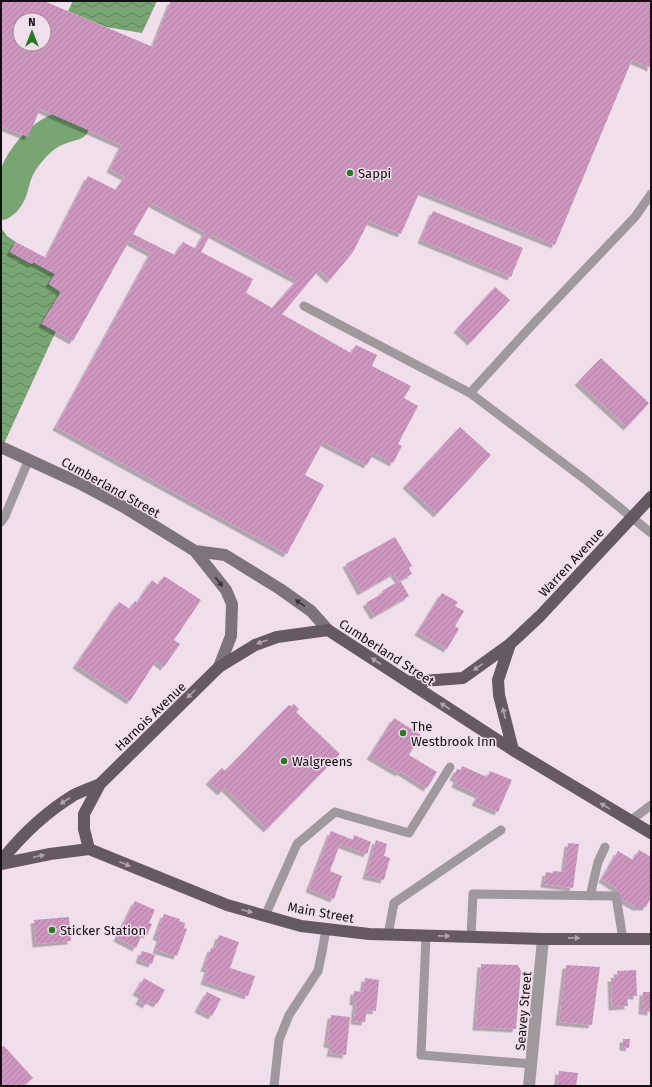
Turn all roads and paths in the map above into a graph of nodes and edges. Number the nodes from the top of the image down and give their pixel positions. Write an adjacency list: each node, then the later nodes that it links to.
1 (651, 194): 3 (lane)
2 (304, 306): 3 (lane)
3 (470, 393): 7 (lane)
4 (2, 448): 5 (main road, Cumberland Street)
5 (29, 459): 8 (lane); 10 (main road, Cumberland Street)
6 (651, 497): 7 (main road, Warren Avenue)
7 (632, 518): 9 (lane); 12 (main road, Warren Avenue)
8 (1, 522)
9 (651, 533)
10 (195, 551): 11 (main road, Cumberland Street, one-way to 10); 13 (main road, Harnois Avenue, one-way to 13)
11 (328, 630): 13 (main road, Harnois Avenue, one-way to 13); 14 (main road, Cumberland Street, one-way to 11)
12 (510, 644): 14 (main road, Warren Avenue, one-way to 14); 15 (main road, Warren Avenue, one-way to 12)
13 (219, 667): 17 (main road, Harnois Avenue, one-way to 17)
14 (409, 682): 15 (main road, Cumberland Street, one-way to 14)
15 (513, 750): 19 (main road, Cumberland Street, one-way to 15)
16 (450, 767): 26 (lane)
17 (100, 784): 23 (main road, Harnois Avenue); 24 (main road, Harnois Avenue, one-way to 24)
18 (651, 805): 19 (lane)
19 (630, 821): 21 (main road, Cumberland Street)
20 (501, 830): 28 (lane)
21 (651, 833)
22 (605, 848): 25 (lane)
23 (89, 849): 24 (main road, Main Street, one-way to 23); 26 (main road, Main Street, one-way to 26)
24 (1, 863)
25 (590, 896): 30 (lane); 32 (lane)
26 (265, 916): 27 (main road, Main Street)
27 (326, 928): 28 (main road, Main Street); 35 (lane)
28 (388, 935): 29 (main road, Main Street)
29 (426, 936): 30 (main road, Main Street, one-way to 30); 34 (lane)
30 (471, 937): 31 (main road, Main Street)
31 (543, 939): 32 (main road, Main Street, one-way to 32); 34 (street, Seavey Street)
32 (623, 939): 33 (main road, Main Street)
33 (651, 939)
34 (532, 1064): 36 (street, Seavey Street)
35 (274, 1086)
36 (529, 1086)

